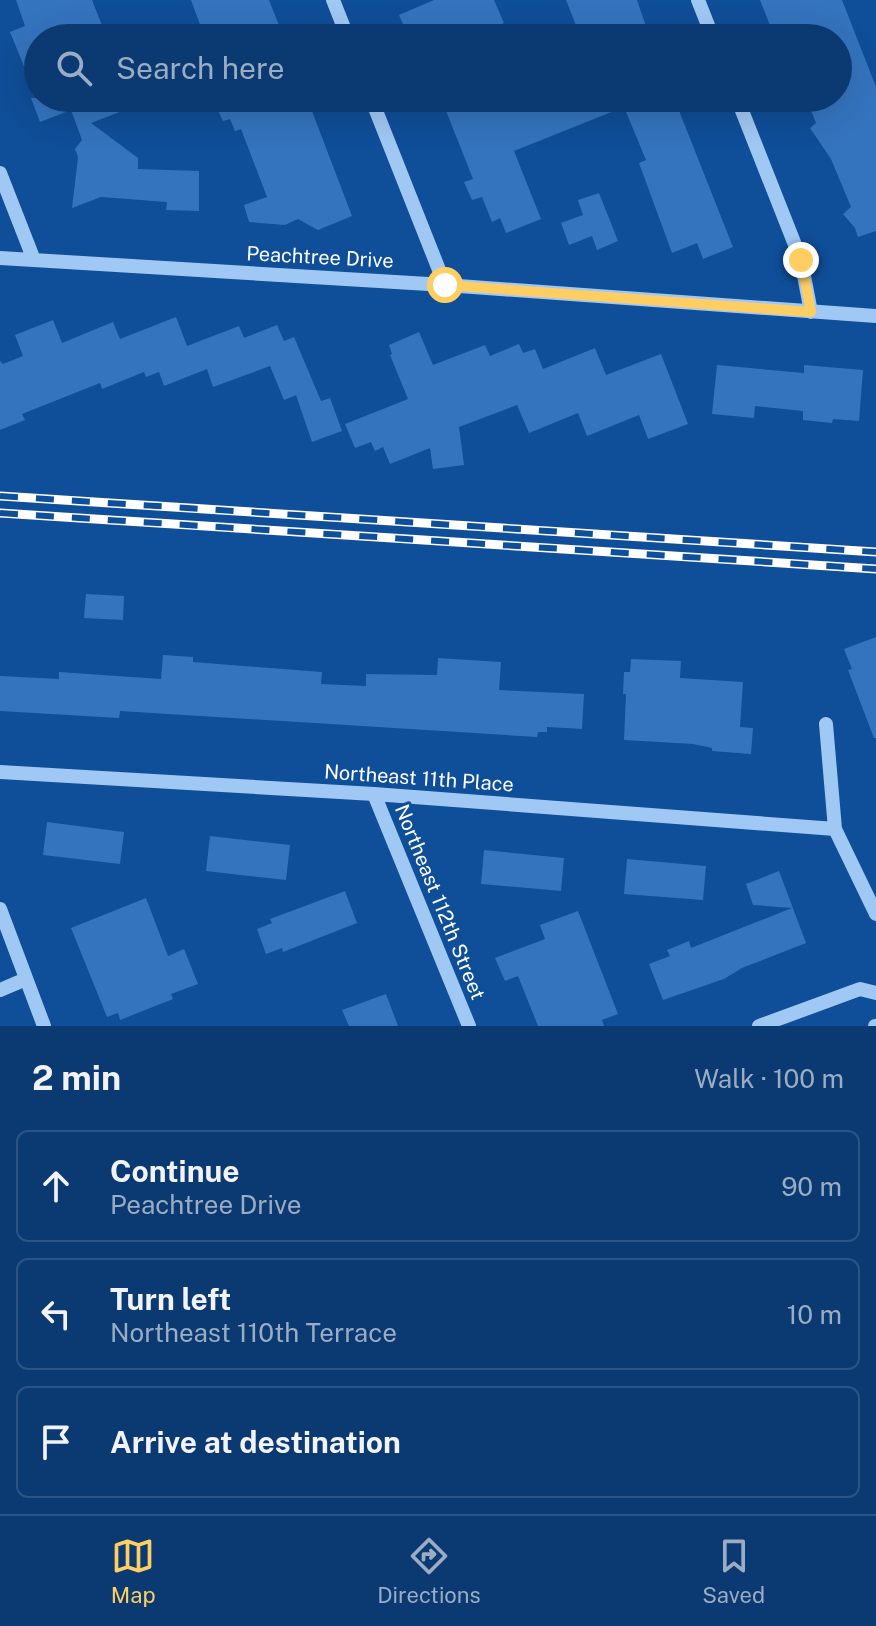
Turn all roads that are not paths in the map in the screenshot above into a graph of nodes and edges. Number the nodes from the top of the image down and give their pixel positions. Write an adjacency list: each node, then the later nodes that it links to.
1 (333, 0): 3 (street)
2 (698, 0): 4 (street)
3 (342, 24)
4 (707, 24)
5 (377, 112): 10 (street)
6 (743, 112): 11 (street)
7 (0, 173): 9 (street)
8 (0, 258): 9 (street, Peachtree Drive)
9 (34, 260): 10 (street, Peachtree Drive)
10 (445, 285): 11 (street, Peachtree Drive)
11 (811, 312): 12 (street, Peachtree Drive)
12 (876, 316)
13 (826, 724): 16 (street)
14 (0, 772): 15 (street, Northeast 11th Place)
15 (374, 794): 16 (street, Northeast 11th Place); 23 (street, Northeast 112th Street)
16 (835, 829): 18 (street)
17 (0, 909): 19 (street)
18 (876, 914)
19 (26, 979): 20 (street); 22 (street)
20 (0, 990)
21 (876, 993): 24 (street)
22 (44, 1026)
23 (469, 1026)
24 (759, 1026)

